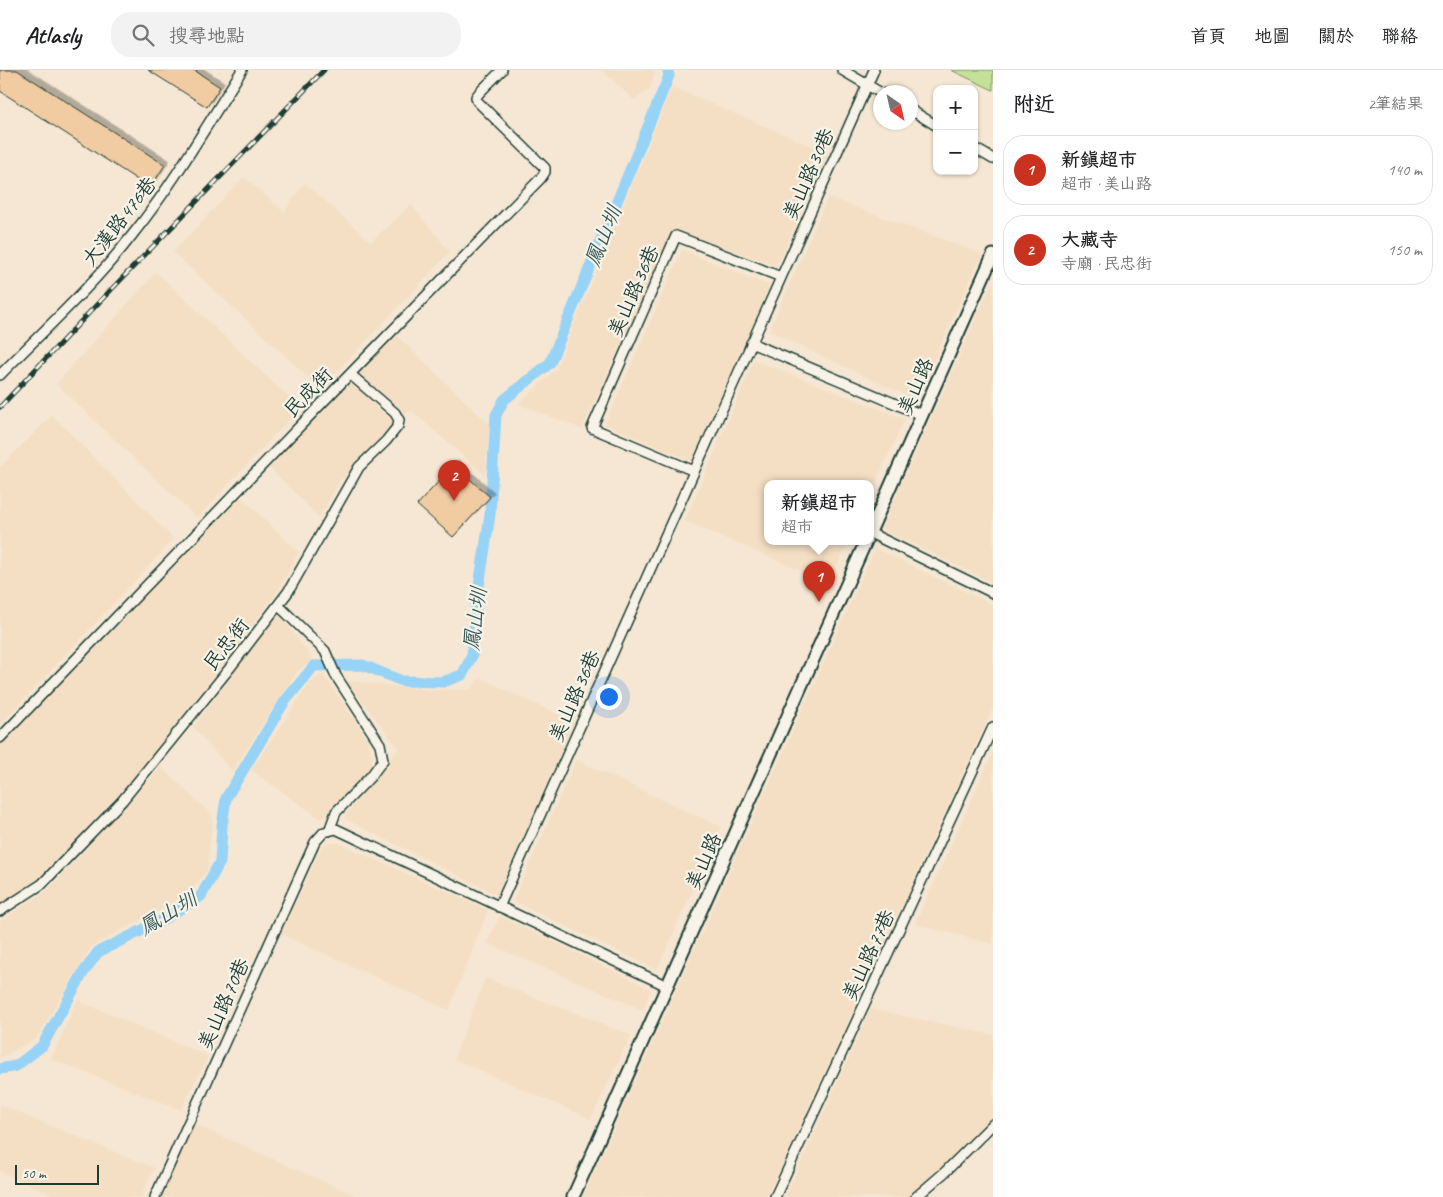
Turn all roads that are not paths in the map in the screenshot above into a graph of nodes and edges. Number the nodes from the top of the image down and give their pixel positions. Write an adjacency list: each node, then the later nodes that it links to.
1 (242, 70): 15 (street, 大漢路476巷)
2 (502, 70): 14 (street, 民成街)
3 (842, 70): 5 (street)
4 (874, 70): 5 (street, 美山路30巷)
5 (867, 85): 6 (street); 12 (street, 美山路30巷)
6 (873, 89)
7 (918, 115): 8 (street)
8 (933, 124)
9 (978, 150): 10 (street)
10 (993, 159)
11 (993, 255): 16 (street, 美山路)
12 (781, 277): 13 (street, 美山路36巷); 17 (street, 美山路36巷)
13 (751, 343): 16 (street); 17 (street, 美山路36巷)
14 (350, 374): 22 (street, 民忠街); 24 (street, 民成街)
15 (0, 375)
16 (922, 415): 18 (street, 美山路)
17 (694, 471): 26 (street, 美山路36巷)
18 (874, 524)
19 (874, 535): 21 (street)
20 (864, 545): 28 (street, 美山路)
21 (993, 593)
22 (278, 605): 25 (street, 美山路70巷); 27 (street, 民忠街)
23 (993, 728): 32 (street, 美山路77巷)
24 (0, 738)
25 (329, 831): 26 (street); 30 (street, 美山路70巷)
26 (499, 907): 28 (street)
27 (0, 911)
28 (667, 986): 31 (street, 美山路)
29 (993, 1124): 33 (street)
30 (154, 1197)
31 (573, 1197)
32 (775, 1197)
33 (916, 1197)

